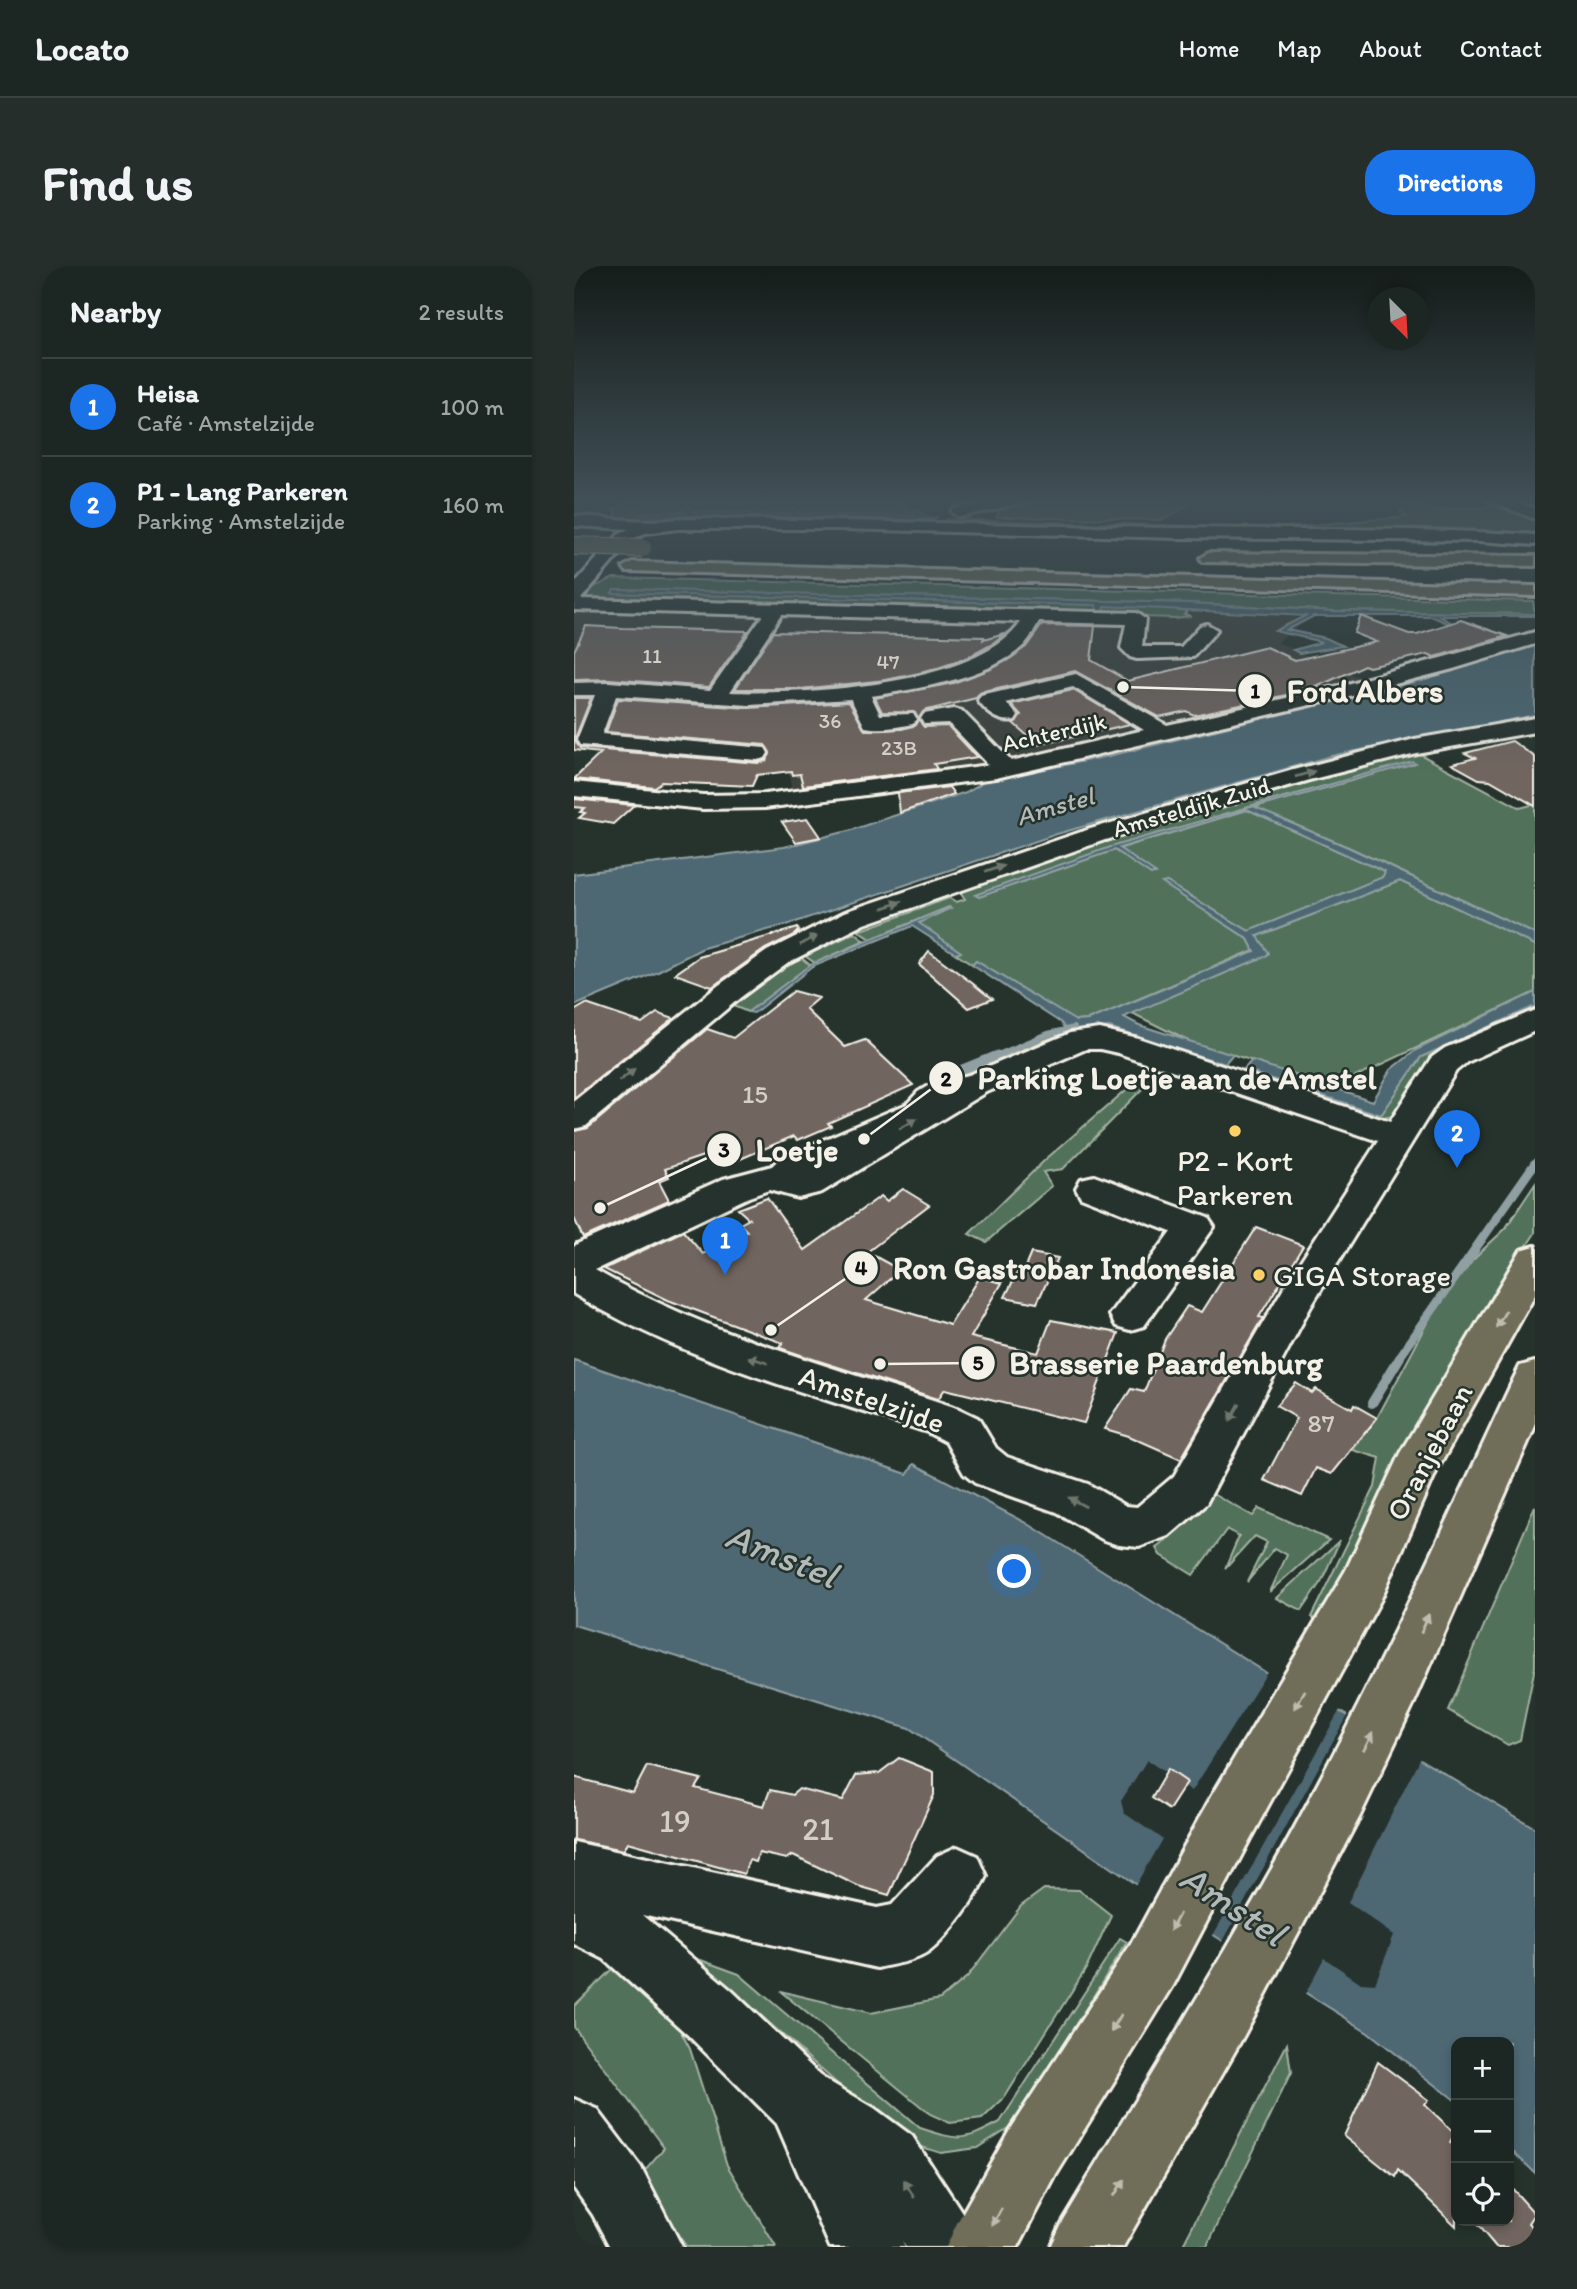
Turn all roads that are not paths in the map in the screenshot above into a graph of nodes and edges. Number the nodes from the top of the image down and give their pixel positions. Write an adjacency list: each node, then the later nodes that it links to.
1 (1514, 590): 2 (main road)
2 (1535, 591)
3 (574, 604): 4 (street)
4 (776, 609): 5 (street); 14 (street)
5 (851, 610): 6 (street); 8 (street)
6 (1034, 616): 7 (street); 10 (street)
7 (1207, 630)
8 (840, 631)
9 (1535, 638): 18 (street, Achterdijk)
10 (915, 682): 13 (street); 20 (street)
11 (609, 688): 12 (street); 14 (street); 19 (street)
12 (574, 690)
13 (858, 691): 14 (street); 16 (street)
14 (716, 697)
15 (1007, 715): 18 (street)
16 (905, 719)
17 (1535, 724): 23 (street, Amsteldijk Zuid, one-way to 17)
18 (1164, 733): 20 (street, Achterdijk)
19 (757, 753)
20 (1006, 769): 21 (street, Achterdijk)
21 (574, 789)
22 (1535, 1019): 24 (street, Amstelzijde)
23 (574, 1118)
24 (1397, 1136): 27 (street); 28 (street, Amstelzijde, one-way to 28)
25 (1094, 1188): 29 (street)
26 (1535, 1260): 39 (main road, Oranjebaan, one-way to 39)
27 (574, 1265)
28 (574, 1276)
29 (1130, 1315)
30 (1535, 1378): 40 (main road, Oranjebaan, one-way to 30)
31 (574, 1871): 32 (street)
32 (957, 1876)
33 (574, 1912): 34 (street)
34 (800, 2101): 37 (street); 38 (street, one-way to 34)
35 (574, 2132): 36 (street)
36 (647, 2247)
37 (870, 2247)
38 (945, 2247)
39 (981, 2247)
40 (1085, 2247)

